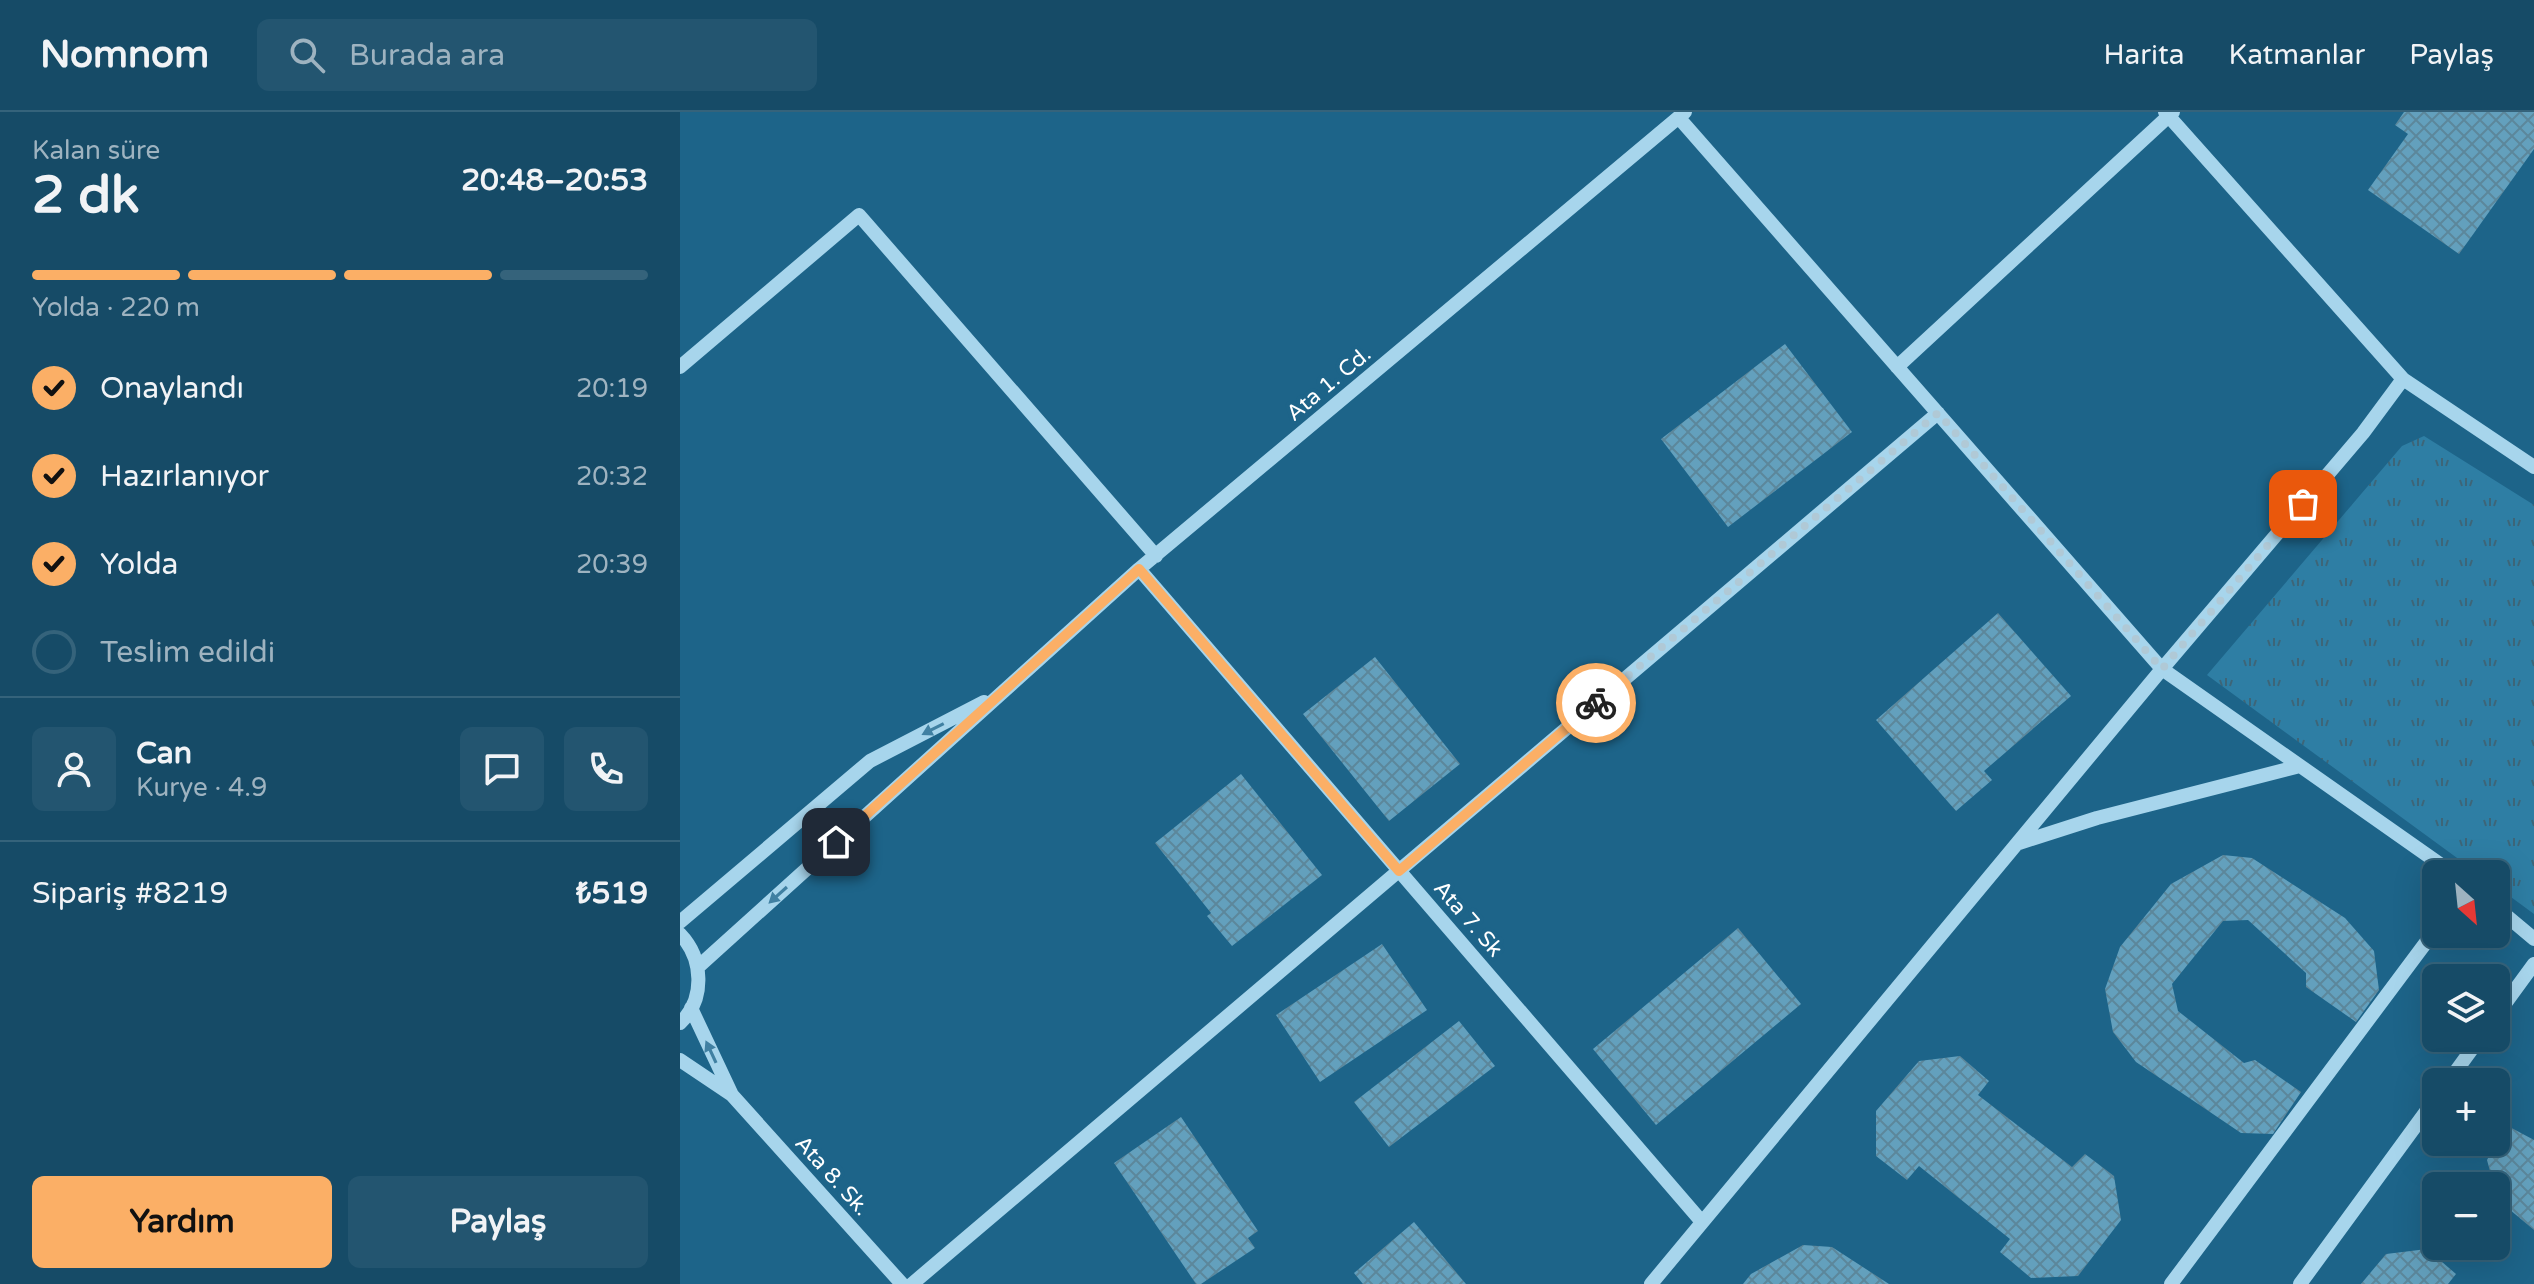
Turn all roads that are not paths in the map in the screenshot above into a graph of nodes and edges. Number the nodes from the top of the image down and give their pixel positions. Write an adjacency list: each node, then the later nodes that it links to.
1 (2169, 113): 4 (street); 5 (street)
2 (1682, 115): 4 (street); 8 (street, Ata 1. Cd.)
3 (680, 367): 8 (street)
4 (1897, 367): 6 (street)
5 (2403, 379): 7 (street); 10 (street)
6 (1938, 413): 10 (street); 15 (street)
7 (2534, 467)
8 (1156, 556): 9 (street, Ata 1. Cd.)
9 (1139, 569): 11 (street, Ata 1. Cd.); 15 (street, Ata 7. Sk)
10 (2162, 669): 12 (street); 13 (street)
11 (1002, 693): 17 (street, Ata 1. Cd., one-way to 17); 22 (street, Ata 1. Cd., one-way to 22)
12 (2300, 766): 13 (street); 14 (street)
13 (2019, 844): 29 (street)
14 (2434, 860)
15 (1399, 871): 29 (street, Ata 7. Sk); 31 (street)
16 (2510, 919): 19 (street)
17 (680, 922)
18 (680, 934): 22 (street)
19 (2534, 939)
20 (2422, 948): 33 (street)
21 (2534, 964): 23 (street)
22 (698, 967): 24 (street)
23 (2510, 997)
24 (691, 1008): 25 (street); 27 (street, one-way to 24)
25 (680, 1023)
26 (680, 1060): 27 (street)
27 (732, 1095): 30 (street, Ata 8. Sk.)
28 (2422, 1117): 34 (street)
29 (1702, 1222): 32 (street)
30 (902, 1284)
31 (912, 1284)
32 (1651, 1284)
33 (2171, 1284)
34 (2300, 1284)

